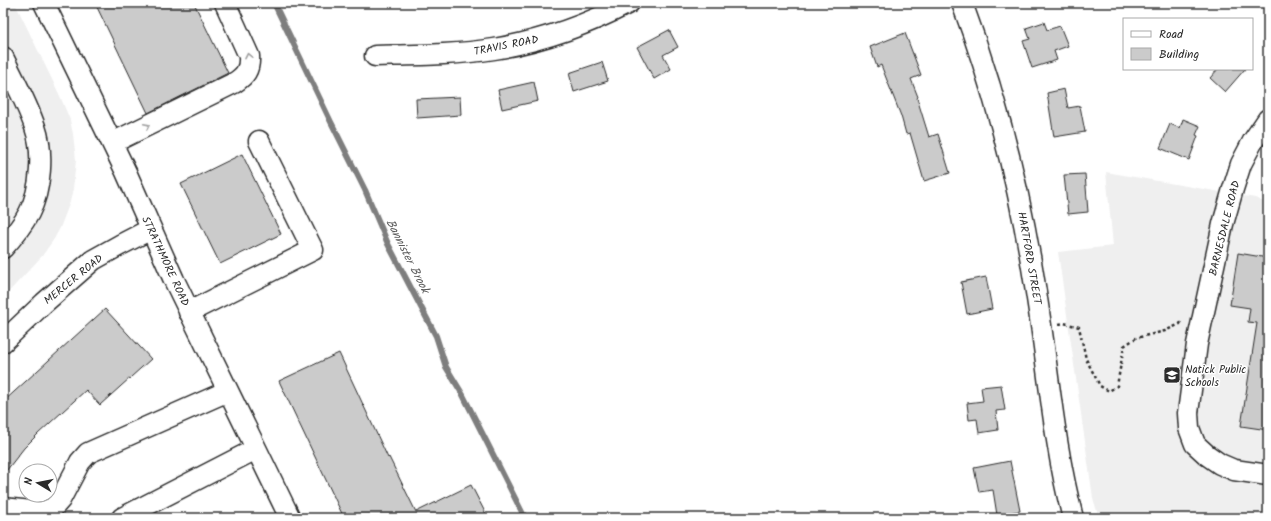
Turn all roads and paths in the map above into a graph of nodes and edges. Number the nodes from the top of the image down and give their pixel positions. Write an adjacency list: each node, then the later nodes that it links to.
1 (44, 3): 9 (street, STRATHMORE ROAD)
2 (225, 3): 9 (street, one-way to 2)
3 (629, 3): 5 (street, TRAVIS ROAD)
4 (962, 3): 14 (street, HARTFORD STREET)
5 (375, 56)
6 (3, 57): 11 (street)
7 (1268, 118): 18 (street, BARNESDALE ROAD)
8 (259, 141): 12 (street)
9 (112, 143): 10 (street, STRATHMORE ROAD)
10 (151, 230): 12 (street, STRATHMORE ROAD); 15 (street, MERCER ROAD)
11 (3, 248)
12 (190, 312): 16 (street, STRATHMORE ROAD)
13 (1182, 318): 14 (path)
14 (1041, 325): 22 (street, HARTFORD STREET)
15 (3, 342)
16 (228, 391): 17 (street, STRATHMORE ROAD); 19 (street)
17 (256, 449): 20 (street); 21 (street, STRATHMORE ROAD)
18 (1268, 475)
19 (3, 508)
20 (122, 518)
21 (290, 518)
22 (1073, 518)

